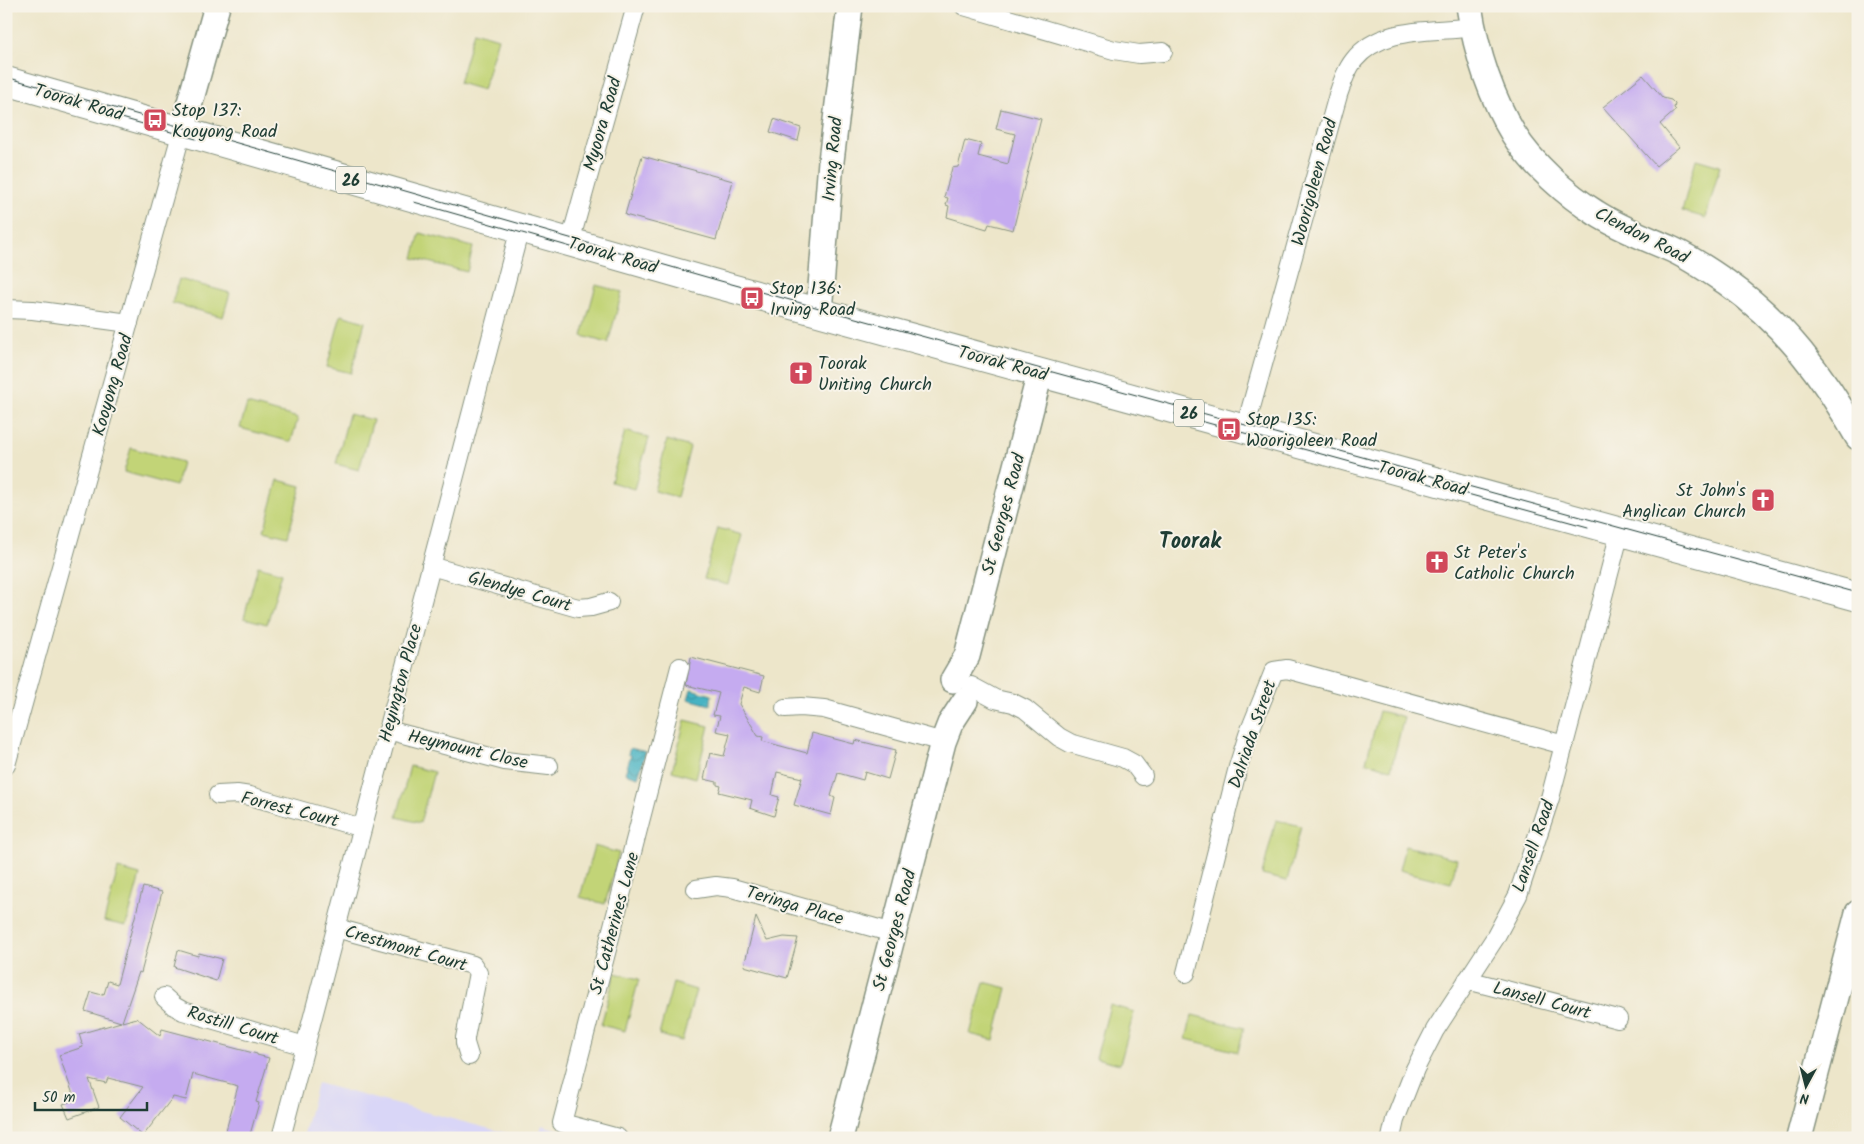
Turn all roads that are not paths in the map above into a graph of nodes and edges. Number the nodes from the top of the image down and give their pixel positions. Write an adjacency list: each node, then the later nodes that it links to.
1 (217, 6): 8 (street, Kooyong Road)
2 (636, 6): 10 (street, Myoora Road)
3 (850, 6): 12 (street, Irving Road)
4 (964, 6): 6 (street)
5 (1471, 16): 15 (street, Woorigoleen Road); 16 (street, Clendon Road)
6 (1163, 52)
7 (6, 81): 8 (main road, Toorak Road / 26)
8 (182, 132): 9 (main road, Toorak Road / 26); 13 (street, Kooyong Road)
9 (520, 228): 10 (main road, Toorak Road / 26); 18 (street, Heyington Place)
10 (570, 242): 12 (main road, Toorak Road / 26)
11 (6, 310): 13 (street)
12 (819, 312): 14 (main road, Toorak Road / 26)
13 (129, 324): 27 (street, Kooyong Road)
14 (1040, 373): 15 (main road, Toorak Road / 26); 22 (street, St Georges Road)
15 (1245, 429): 17 (main road, Toorak Road / 26)
16 (1858, 437)
17 (1620, 532): 19 (main road, Toorak Road / 26); 26 (street, Lansell Road)
18 (431, 566): 20 (street, Glendye Court); 24 (street, Heyington Place)
19 (1858, 597)
20 (609, 602)
21 (680, 667): 43 (street, St Catherines Lane)
22 (963, 691): 25 (street, St Georges Road); 29 (street)
23 (786, 708): 25 (street)
24 (388, 730): 28 (street, Heymount Close); 31 (street, Heyington Place)
25 (947, 733): 35 (street, St Georges Road)
26 (1564, 745): 36 (street, Dalriada Street); 37 (street, Lansell Road)
27 (6, 765)
28 (550, 766)
29 (1143, 776)
30 (218, 795): 31 (street, Forrest Court)
31 (362, 828): 34 (street, Heyington Place)
32 (696, 889): 35 (street, Teringa Place)
33 (1858, 913): 46 (street)
34 (336, 928): 40 (street, Heyington Place); 41 (street, Crestmont Court)
35 (894, 933): 44 (street, St Georges Road)
36 (1186, 972)
37 (1467, 980): 39 (street, Lansell Court); 45 (street, Lansell Road)
38 (164, 996): 40 (street, Rostill Court)
39 (1618, 1019)
40 (305, 1046): 42 (street, Heyington Place)
41 (468, 1056)
42 (281, 1138)
43 (618, 1138)
44 (840, 1138)
45 (1391, 1138)
46 (1800, 1138)

